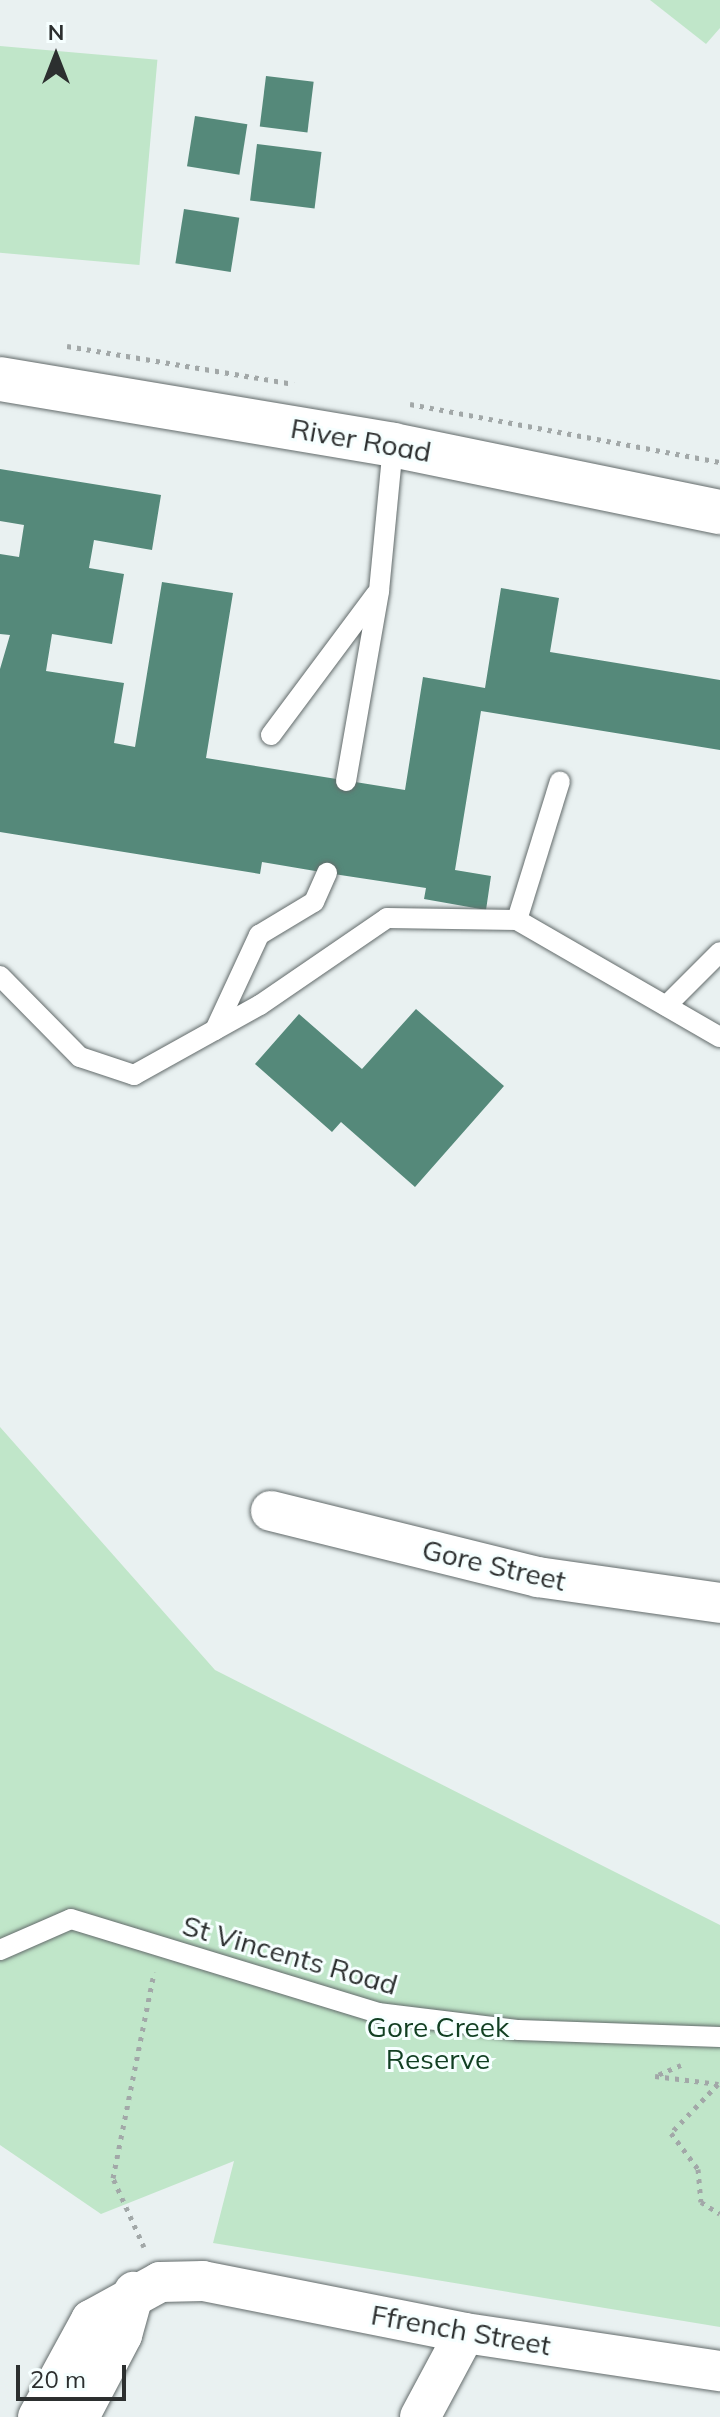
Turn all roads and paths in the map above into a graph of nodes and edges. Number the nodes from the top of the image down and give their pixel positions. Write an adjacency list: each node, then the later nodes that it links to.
1 (0, 379): 2 (main road, River Road)
2 (393, 445): 3 (main road, River Road); 4 (lane)
3 (720, 512)
4 (379, 591): 5 (lane); 6 (lane)
5 (271, 735)
6 (346, 781)
7 (560, 781): 9 (lane)
8 (327, 873): 13 (lane)
9 (517, 920): 12 (lane); 13 (lane)
10 (720, 952): 12 (lane)
11 (0, 976): 13 (lane)
12 (666, 1006): 14 (lane)
13 (215, 1030)
14 (720, 1037)
15 (271, 1511): 16 (street, Gore Street)
16 (720, 1603)
17 (159, 1947): 18 (lane, St Vincents Road); 19 (lane, St Vincents Road); 22 (path)
18 (0, 1950)
19 (720, 2037)
20 (690, 2062): 21 (path)
21 (720, 2214)
22 (147, 2287): 23 (street, Ffrench Street); 25 (street); 26 (street)
23 (465, 2333): 24 (street, Ffrench Street); 27 (street)
24 (720, 2371)
25 (38, 2417)
26 (79, 2417)
27 (420, 2417)

